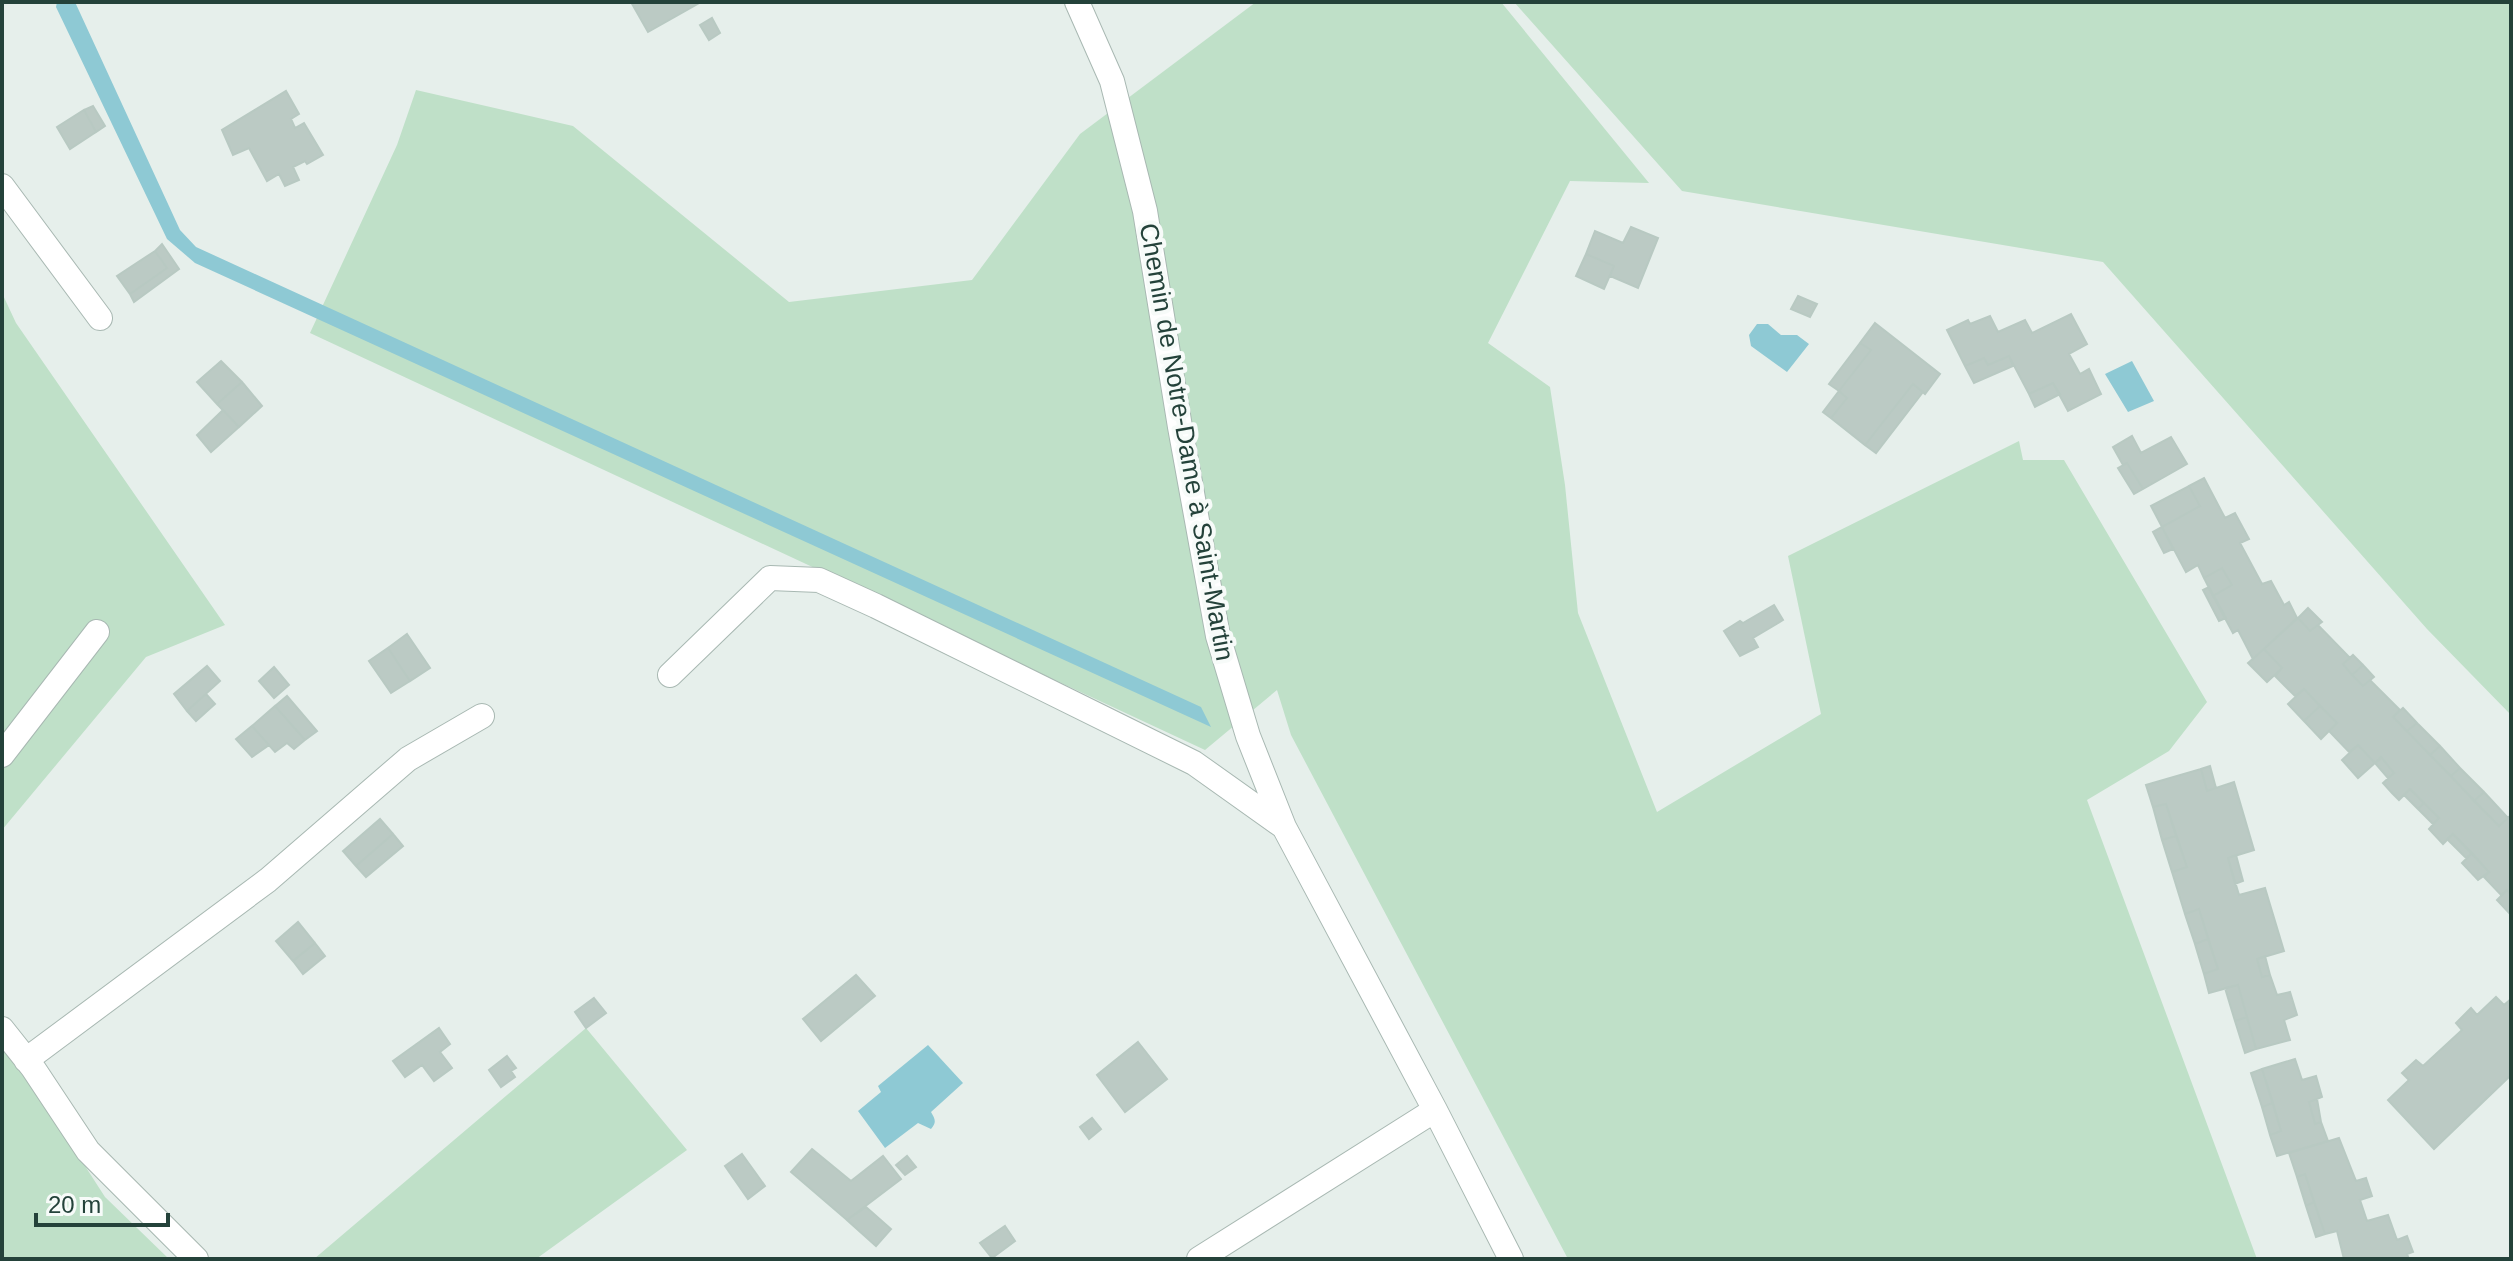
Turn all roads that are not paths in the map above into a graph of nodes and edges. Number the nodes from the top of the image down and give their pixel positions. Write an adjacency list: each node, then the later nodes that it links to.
1 (1077, 2): 8 (street, Chemin de Notre-Dame à Saint-Martin)
2 (2, 186): 3 (street)
3 (100, 318)
4 (97, 632): 7 (street)
5 (670, 675): 8 (street)
6 (482, 716): 10 (street)
7 (2, 755)
8 (1284, 827): 11 (street, Chemin de Notre-Dame à Saint-Martin)
9 (2, 1029): 10 (street)
10 (26, 1060): 12 (street)
11 (1435, 1110): 13 (street); 14 (street, Chemin de Notre-Dame à Saint-Martin)
12 (196, 1259)
13 (1199, 1259)
14 (1511, 1259)

